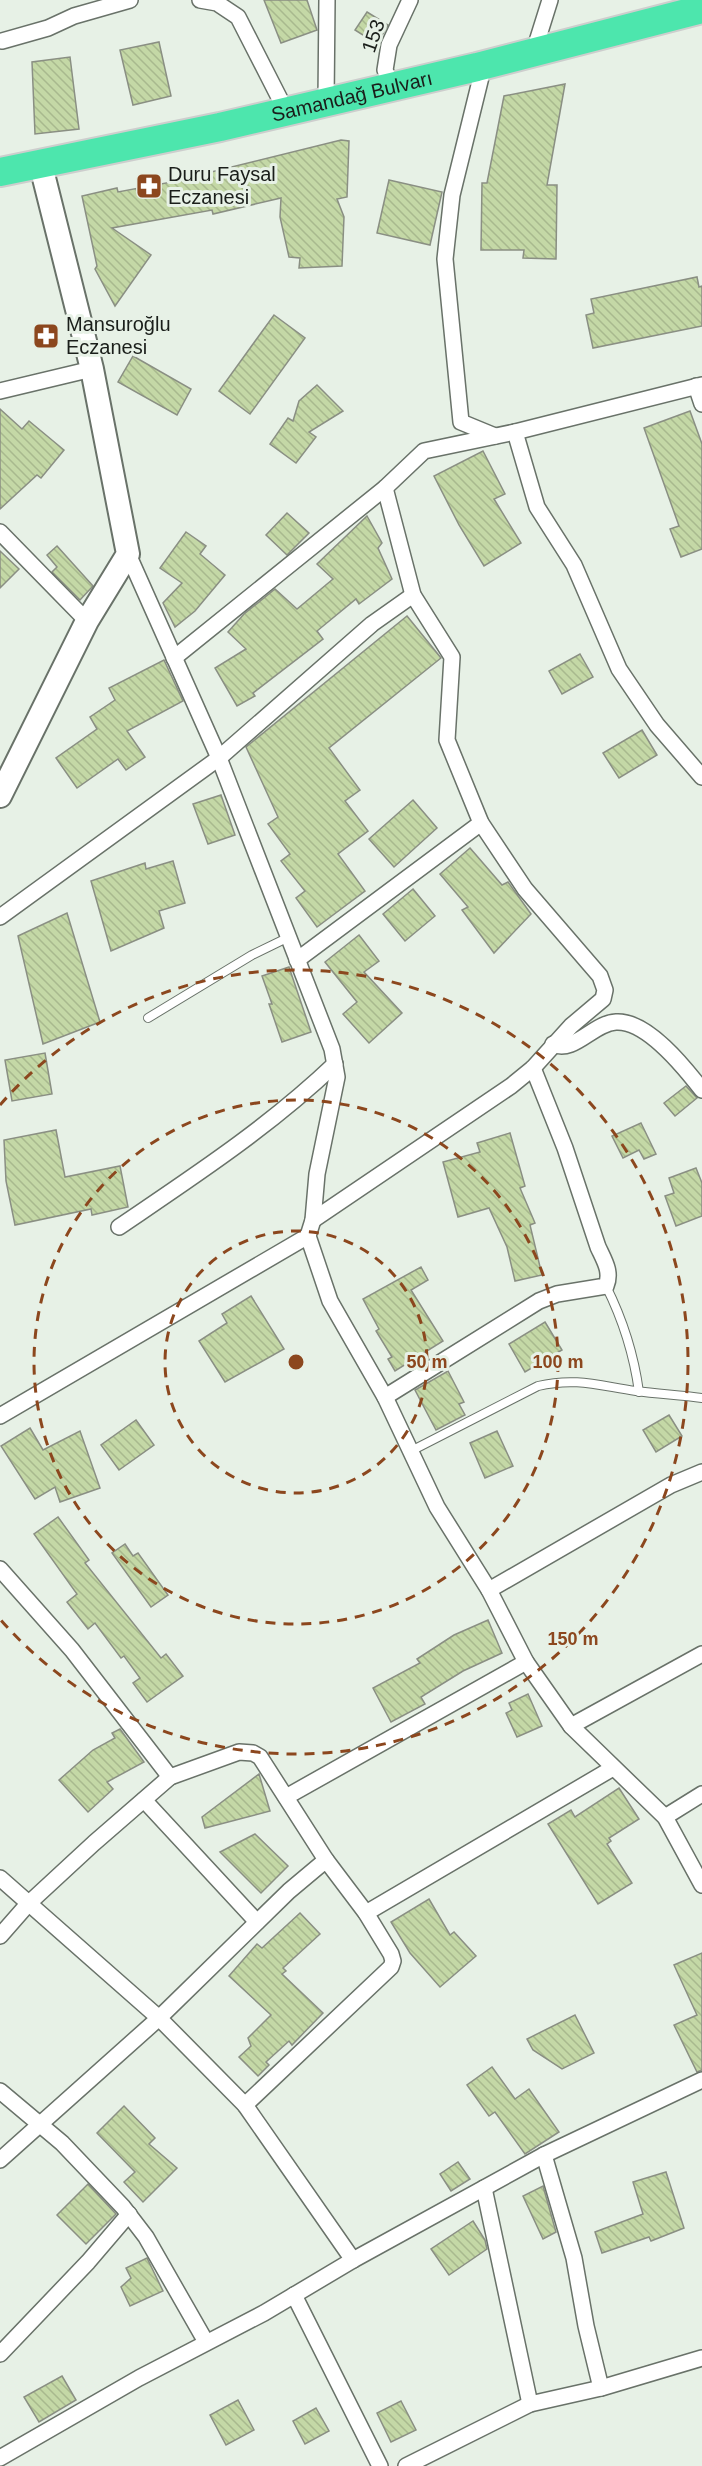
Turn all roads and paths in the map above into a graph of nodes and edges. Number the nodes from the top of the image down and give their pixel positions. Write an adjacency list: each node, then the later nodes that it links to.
1 (130, 0): 7 (street)
2 (200, 0): 12 (street)
3 (327, 0): 11 (street)
4 (410, 0): 10 (street, 153)
5 (550, 0): 8 (street)
6 (700, 12): 8 (highway, Samandağ Bulvarı); 9 (highway, Samandağ Bulvarı)
7 (2, 41)
8 (534, 51): 10 (highway, Samandağ Bulvarı)
9 (481, 77): 14 (highway, Samandağ Bulvarı); 21 (street)
10 (392, 86): 11 (highway, Samandağ Bulvarı)
11 (326, 102): 12 (highway, Samandağ Bulvarı)
12 (286, 111): 13 (highway, Samandağ Bulvarı)
13 (0, 172)
14 (44, 178): 15 (highway, Samandağ Bulvarı); 16 (street)
15 (0, 188)
16 (92, 369): 18 (street); 24 (street)
17 (699, 386): 19 (street); 20 (street)
18 (0, 391)
19 (702, 404)
20 (515, 432): 21 (street); 29 (street)
21 (495, 436): 22 (street)
22 (386, 488): 25 (street); 27 (street)
23 (0, 532): 26 (street)
24 (128, 554): 26 (street); 27 (street)
25 (414, 595): 28 (street); 31 (street)
26 (87, 621): 30 (street)
27 (174, 657): 28 (street)
28 (219, 758): 32 (street); 33 (street)
29 (702, 777)
30 (0, 794)
31 (481, 823): 34 (street); 36 (street)
32 (0, 917)
33 (288, 936): 34 (street); 35 (lane)
34 (297, 960): 37 (street)
35 (148, 1018)
36 (553, 1044): 38 (street); 39 (street)
37 (335, 1064): 40 (street); 41 (street)
38 (533, 1068): 40 (street); 43 (street)
39 (702, 1090)
40 (314, 1220): 42 (street)
41 (119, 1227)
42 (308, 1236): 45 (street); 47 (street)
43 (606, 1286): 44 (lane); 45 (street)
44 (639, 1392): 46 (lane); 48 (lane)
45 (385, 1397): 48 (street)
46 (702, 1398)
47 (0, 1416)
48 (411, 1451): 51 (street)
49 (702, 1472): 51 (street)
50 (0, 1569): 56 (street)
51 (489, 1590): 53 (street)
52 (702, 1654): 54 (street)
53 (526, 1662): 54 (street); 58 (street)
54 (571, 1726): 55 (street)
55 (613, 1768): 60 (street); 65 (street)
56 (170, 1777): 58 (street); 59 (street)
57 (702, 1794): 60 (street)
58 (286, 1797): 61 (street)
59 (144, 1800): 64 (street); 66 (street)
60 (665, 1817): 63 (street)
61 (326, 1860): 65 (street); 66 (street)
62 (0, 1878): 64 (street)
63 (702, 1885)
64 (28, 1904): 67 (street); 68 (street)
65 (366, 1913): 71 (street)
66 (257, 1922): 68 (street)
67 (0, 1936)
68 (159, 2018): 71 (street); 72 (street)
69 (702, 2080): 73 (street)
70 (0, 2091): 72 (street)
71 (245, 2105): 77 (street)
72 (39, 2123): 74 (street); 76 (street)
73 (544, 2155): 75 (street); 82 (street)
74 (0, 2160)
75 (484, 2188): 77 (street); 83 (street)
76 (129, 2214): 79 (street); 80 (street)
77 (353, 2260): 78 (street)
78 (294, 2295): 79 (street); 85 (street)
79 (206, 2342): 84 (street)
80 (0, 2354)
81 (702, 2358): 82 (street)
82 (601, 2388): 83 (street)
83 (530, 2404): 86 (street)
84 (0, 2458)
85 (381, 2466)
86 (406, 2466)

